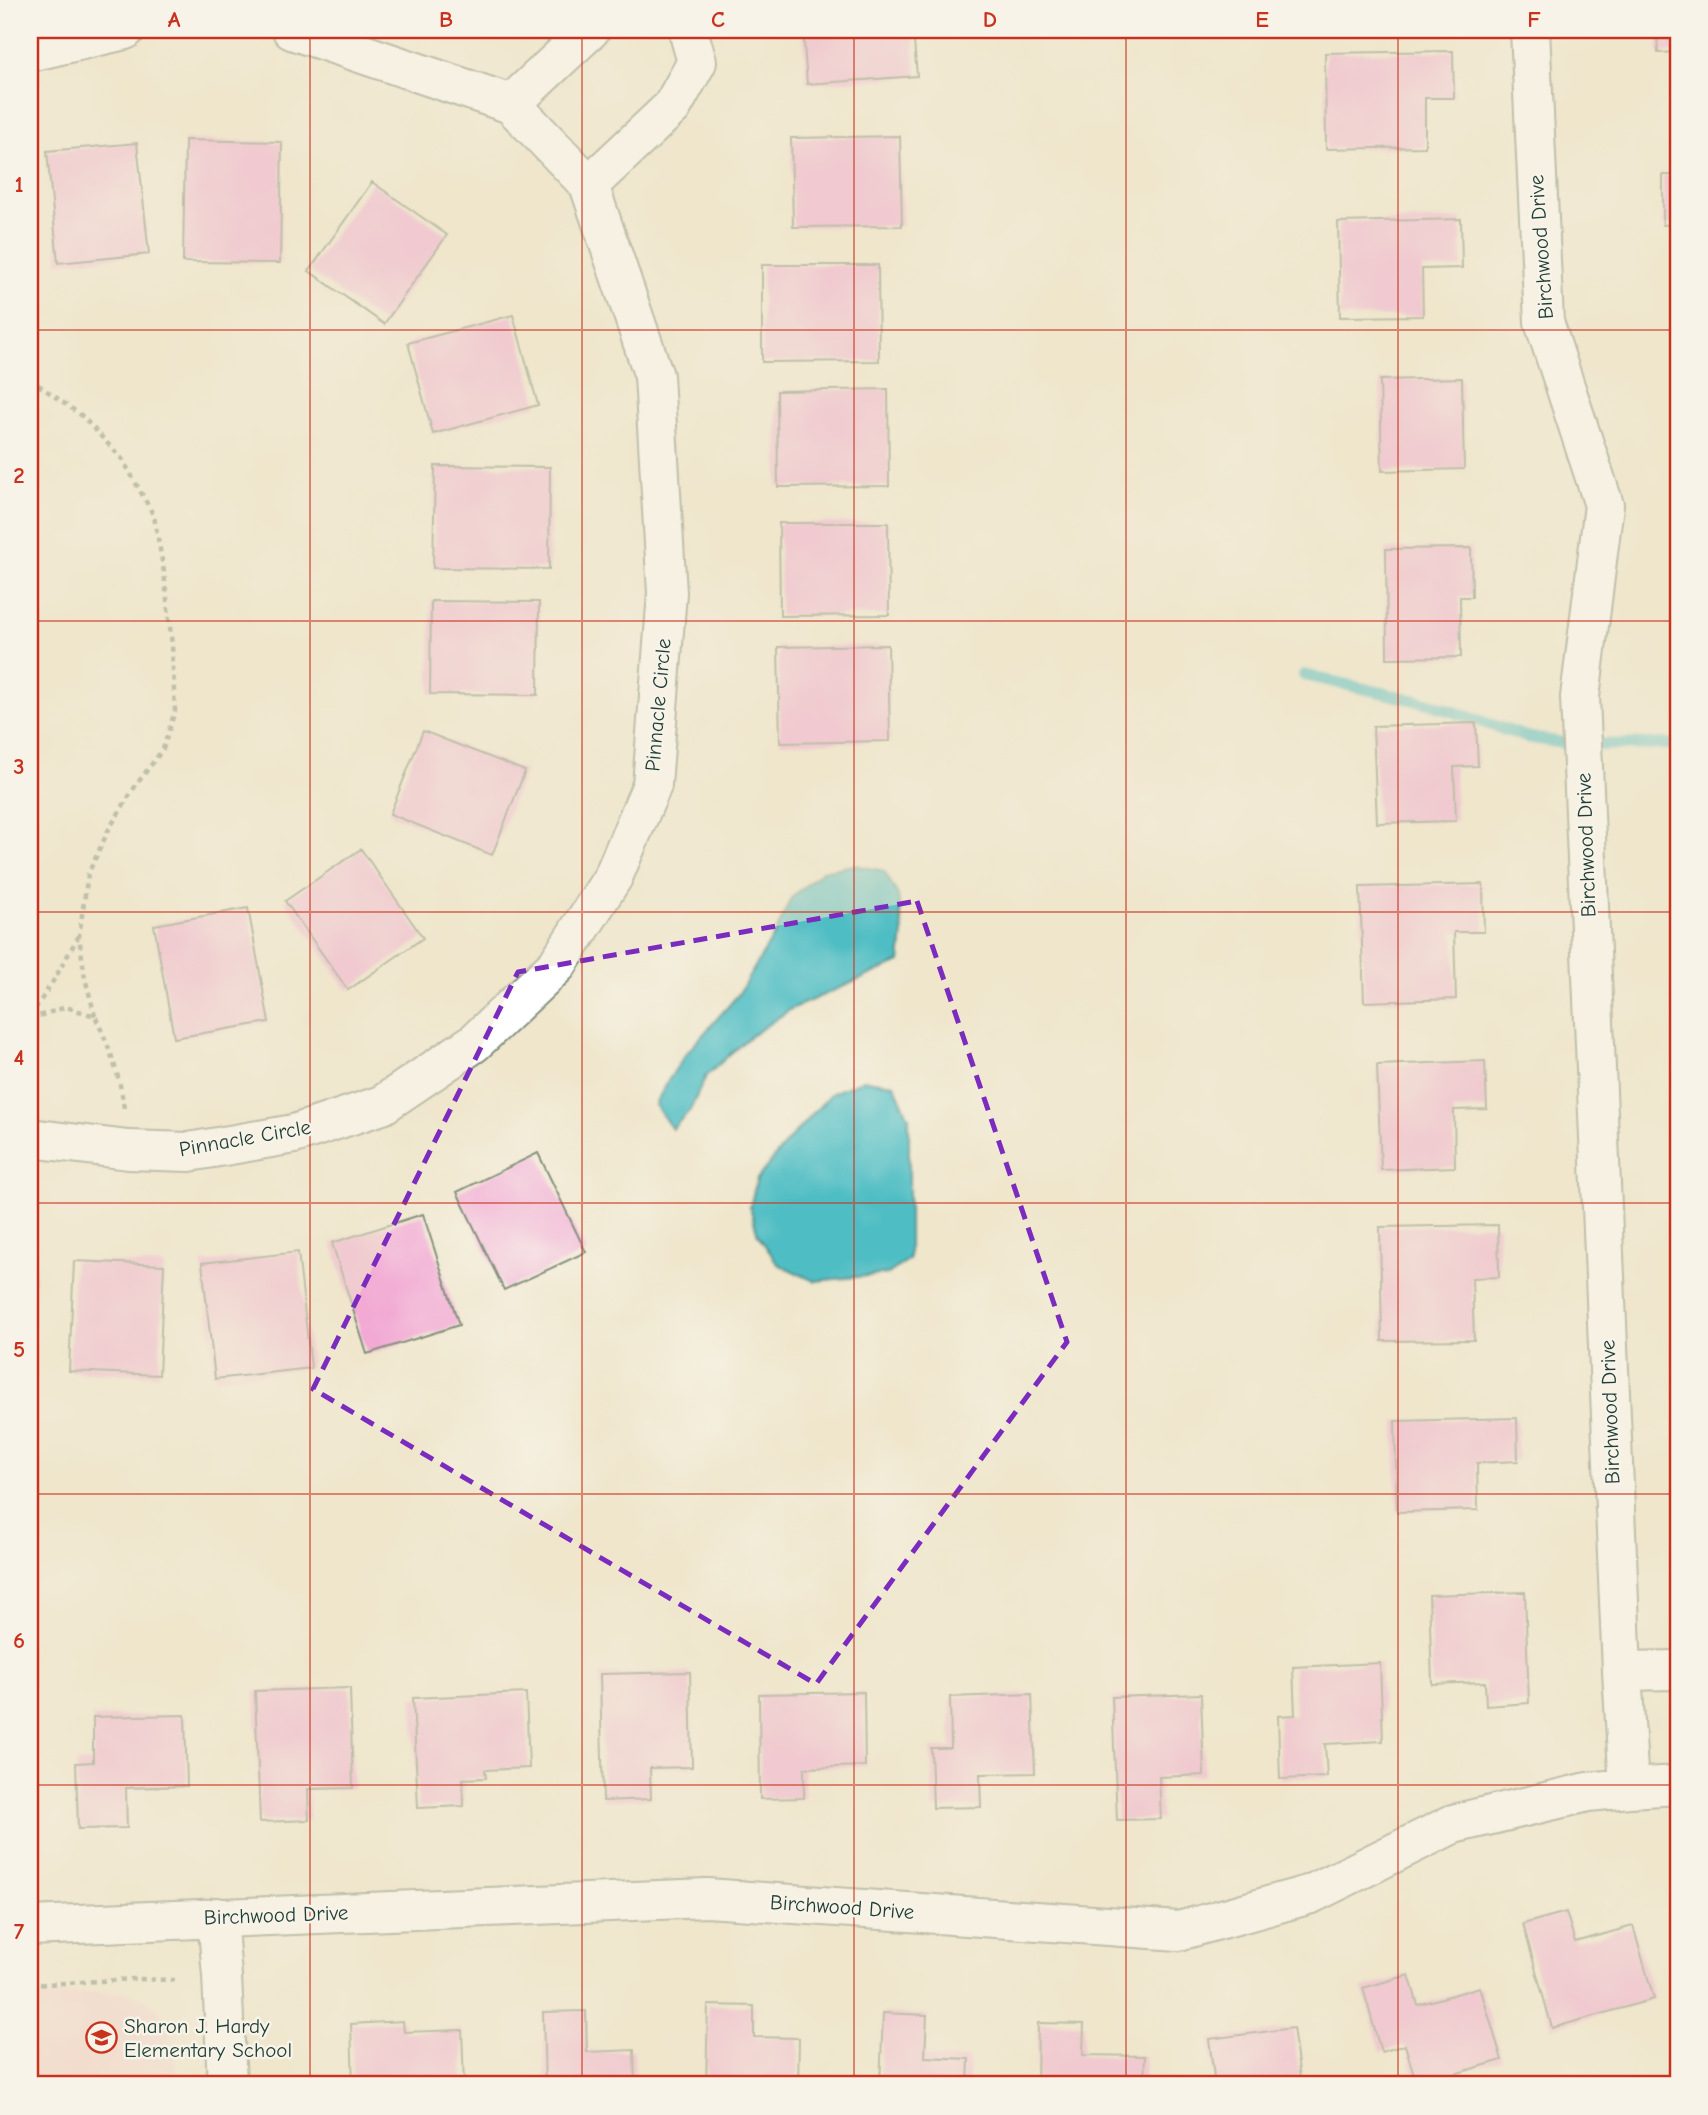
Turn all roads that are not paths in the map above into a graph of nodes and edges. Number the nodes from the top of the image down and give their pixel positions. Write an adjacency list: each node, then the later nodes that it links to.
1 (125, 30): 6 (street)
2 (292, 30): 7 (street, Pinnacle Circle)
3 (590, 30): 7 (street)
4 (688, 30): 8 (street)
5 (1530, 30): 11 (street, Birchwood Drive)
6 (30, 52)
7 (511, 104): 8 (street, Pinnacle Circle)
8 (589, 185): 9 (street, Pinnacle Circle)
9 (30, 1139)
10 (1678, 1670): 11 (street)
11 (1622, 1671): 13 (street, Birchwood Drive)
12 (1678, 1786): 13 (street, Birchwood Drive)
13 (1629, 1788): 14 (street, Birchwood Drive)
14 (217, 1917): 15 (street, Birchwood Drive); 16 (street)
15 (30, 1926)
16 (227, 2085)

